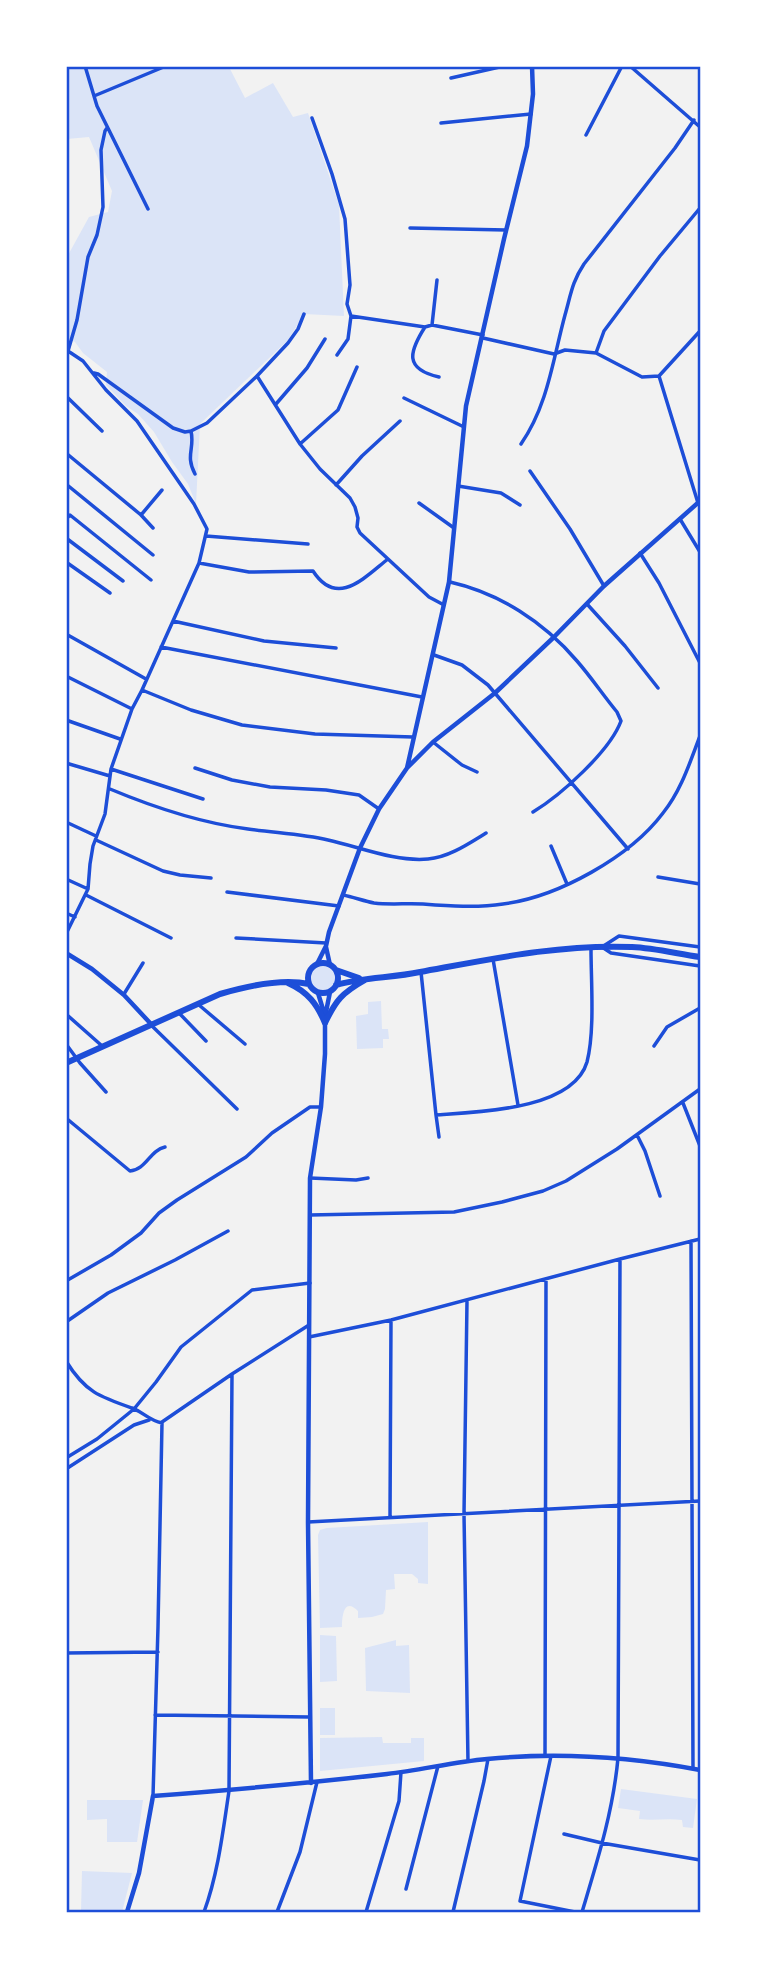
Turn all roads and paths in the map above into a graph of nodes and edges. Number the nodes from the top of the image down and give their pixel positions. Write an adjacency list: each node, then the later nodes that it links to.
1 (85, 66): 8 (street)
2 (166, 66): 8 (street)
3 (504, 66): 7 (street)
4 (532, 66): 9 (street)
5 (622, 66): 15 (street)
6 (630, 66): 11 (street)
7 (451, 78)
8 (93, 96): 14 (street)
9 (531, 114): 12 (street); 19 (street)
10 (312, 118): 22 (street)
11 (694, 120): 13 (street); 30 (street)
12 (441, 123)
13 (701, 127)
14 (107, 128): 17 (street); 28 (street)
15 (586, 135)
16 (701, 208): 29 (street)
17 (148, 209)
18 (410, 228): 19 (street)
19 (506, 230): 26 (street)
20 (437, 279): 23 (street)
21 (304, 314): 34 (street)
22 (351, 316): 24 (street); 31 (street)
23 (432, 325): 24 (street); 26 (street)
24 (425, 327): 36 (street)
25 (701, 331): 35 (street)
26 (483, 337): 30 (street); 41 (street)
27 (325, 338): 39 (street)
28 (67, 352): 33 (street)
29 (596, 353): 30 (street); 35 (street)
30 (554, 354): 45 (street)
31 (337, 355)
32 (358, 368): 44 (street)
33 (94, 373): 42 (street); 61 (street)
34 (257, 376): 39 (street); 42 (street)
35 (659, 376): 53 (street)
36 (439, 377)
37 (66, 396): 43 (street)
38 (404, 398): 41 (street)
39 (276, 404): 44 (street)
40 (400, 421): 50 (street)
41 (464, 427): 51 (street)
42 (191, 431): 48 (street)
43 (102, 432)
44 (300, 444): 50 (street)
45 (521, 444)
46 (66, 453): 56 (street)
47 (530, 471): 73 (street)
48 (195, 474)
49 (66, 484): 66 (street)
50 (336, 485): 67 (street)
51 (458, 486): 55 (street); 60 (street)
52 (162, 490): 56 (street)
53 (699, 502): 58 (street)
54 (419, 503): 60 (street)
55 (520, 505)
56 (141, 515): 59 (street)
57 (66, 519): 70 (street)
58 (680, 519): 64 (street); 65 (street)
59 (153, 528)
60 (454, 528): 72 (street)
61 (206, 536): 63 (street); 69 (street)
62 (66, 538): 71 (street)
63 (307, 544)
64 (701, 552)
65 (640, 553): 73 (street); 83 (street)
66 (153, 555)
67 (388, 559): 69 (street); 76 (street)
68 (66, 562): 74 (street)
69 (199, 563): 77 (street)
70 (150, 580)
71 (123, 581)
72 (449, 582): 76 (street); 79 (street)
73 (604, 586): 75 (street)
74 (110, 593)
75 (587, 604): 79 (street); 86 (street)
76 (444, 605): 82 (street)
77 (173, 621): 80 (street); 81 (street)
78 (66, 634): 85 (street)
79 (554, 638): 88 (street); 102 (street)
80 (161, 647): 85 (street); 89 (street)
81 (336, 648)
82 (434, 655): 88 (street); 89 (street)
83 (701, 663)
84 (66, 676): 90 (street)
85 (146, 679): 87 (street)
86 (658, 688)
87 (142, 690): 90 (street); 93 (street)
88 (495, 693): 95 (street); 102 (street)
89 (422, 697): 93 (street)
90 (132, 709): 94 (street)
91 (66, 720): 94 (street)
92 (700, 736): 112 (street)
93 (413, 737): 98 (street)
94 (120, 739): 99 (street)
95 (433, 742): 98 (street); 100 (street)
96 (66, 763): 101 (street)
97 (195, 768): 105 (street)
98 (407, 768): 105 (street)
99 (111, 769): 101 (street); 104 (street)
100 (477, 772)
101 (110, 776): 103 (street)
102 (572, 781): 106 (street); 112 (street)
103 (110, 789): 109 (street); 111 (street)
104 (203, 799)
105 (379, 809): 111 (street)
106 (533, 812)
107 (66, 822): 109 (street)
108 (485, 832): 111 (street)
109 (96, 838): 114 (street); 118 (street)
110 (551, 846): 116 (street)
111 (360, 848): 120 (street)
112 (628, 849): 116 (street)
113 (658, 877): 117 (street)
114 (211, 878)
115 (66, 879): 118 (street)
116 (567, 884): 120 (street)
117 (701, 884)
118 (88, 889): 121 (street)
119 (227, 892): 122 (street)
120 (342, 894): 122 (street)
121 (86, 895): 124 (street); 126 (street)
122 (339, 906): 128 (street)
123 (66, 913): 124 (street)
124 (75, 917): 125 (street)
125 (66, 934)
126 (171, 938)
127 (236, 938): 128 (street)
128 (326, 945): 136 (street); 138 (street)
129 (591, 947): 130 (main road); 134 (main road); 164 (street)
130 (602, 947): 131 (street); 133 (main road); 137 (street)
131 (701, 947)
132 (66, 953): 147 (street)
133 (701, 957)
134 (492, 958): 139 (main road); 164 (street)
135 (143, 963): 147 (street)
136 (317, 964): 138 (main road); 140 (main road)
137 (701, 966)
138 (333, 967): 141 (main road); 144 (main road)
139 (421, 972): 141 (main road); 167 (street)
140 (308, 973): 142 (main road); 143 (main road)
141 (364, 979): 144 (main road); 152 (main road)
142 (288, 982): 143 (main road); 148 (main road); 152 (main road)
143 (309, 984): 146 (main road)
144 (336, 985): 145 (main road)
145 (330, 992): 146 (main road); 152 (street)
146 (318, 993): 152 (street)
147 (124, 995): 153 (street)
148 (198, 1003): 150 (main road); 156 (street)
149 (701, 1008): 158 (street)
150 (178, 1012): 153 (main road); 154 (street)
151 (66, 1014): 157 (street)
152 (325, 1020): 165 (street)
153 (151, 1024): 157 (main road); 166 (street)
154 (206, 1041)
155 (66, 1044): 159 (street)
156 (245, 1044)
157 (103, 1046): 159 (main road)
158 (654, 1046)
159 (76, 1059): 160 (main road); 162 (street)
160 (66, 1063)
161 (701, 1090): 163 (street)
162 (106, 1092)
163 (682, 1102): 169 (street); 171 (street)
164 (518, 1105): 167 (street)
165 (321, 1107): 173 (street); 182 (street)
166 (237, 1109)
167 (436, 1115): 170 (street)
168 (66, 1118): 172 (street)
169 (637, 1135): 175 (street); 176 (street)
170 (439, 1137)
171 (701, 1146)
172 (165, 1147)
173 (310, 1178): 174 (street); 176 (street)
174 (368, 1178)
175 (660, 1196)
176 (310, 1215): 183 (street)
177 (228, 1231): 186 (street)
178 (701, 1239): 179 (street)
179 (691, 1241): 180 (street); 197 (street)
180 (620, 1259): 181 (street); 198 (street)
181 (546, 1279): 184 (street); 199 (street)
182 (66, 1281)
183 (310, 1283): 187 (street); 191 (street)
184 (467, 1301): 185 (street); 200 (street)
185 (391, 1320): 188 (street); 201 (street)
186 (66, 1322)
187 (309, 1325): 188 (street); 190 (street)
188 (309, 1337): 202 (street)
189 (66, 1361): 191 (street)
190 (232, 1374): 193 (street); 206 (street)
191 (134, 1409): 192 (street); 194 (street)
192 (150, 1420): 193 (street); 195 (street)
193 (162, 1423): 203 (street)
194 (66, 1458)
195 (66, 1469)
196 (701, 1501): 197 (street)
197 (691, 1502): 198 (street); 213 (street)
198 (617, 1506): 199 (street); 209 (street)
199 (545, 1509): 200 (street); 208 (street)
200 (464, 1514): 201 (street); 211 (street)
201 (390, 1517): 202 (street)
202 (308, 1522): 207 (street)
203 (158, 1652): 204 (street); 205 (street)
204 (66, 1653)
205 (155, 1715): 206 (street); 218 (street)
206 (229, 1717): 207 (street); 217 (street)
207 (309, 1717): 216 (street)
208 (548, 1755): 209 (street); 210 (street); 228 (street)
209 (618, 1758): 213 (street); 220 (street)
210 (488, 1759): 211 (street); 227 (street)
211 (468, 1761): 212 (street)
212 (438, 1766): 215 (street); 222 (street)
213 (693, 1768): 214 (street)
214 (701, 1770)
215 (401, 1772): 216 (street); 226 (street)
216 (314, 1782): 217 (street); 225 (street)
217 (229, 1791): 218 (street); 224 (street)
218 (153, 1796): 223 (street)
219 (564, 1834): 220 (street)
220 (602, 1843): 221 (street); 229 (street)
221 (701, 1860)
222 (405, 1889)
223 (127, 1913)
224 (204, 1913)
225 (277, 1913)
226 (366, 1913)
227 (453, 1913)
228 (575, 1913)
229 (582, 1913)

